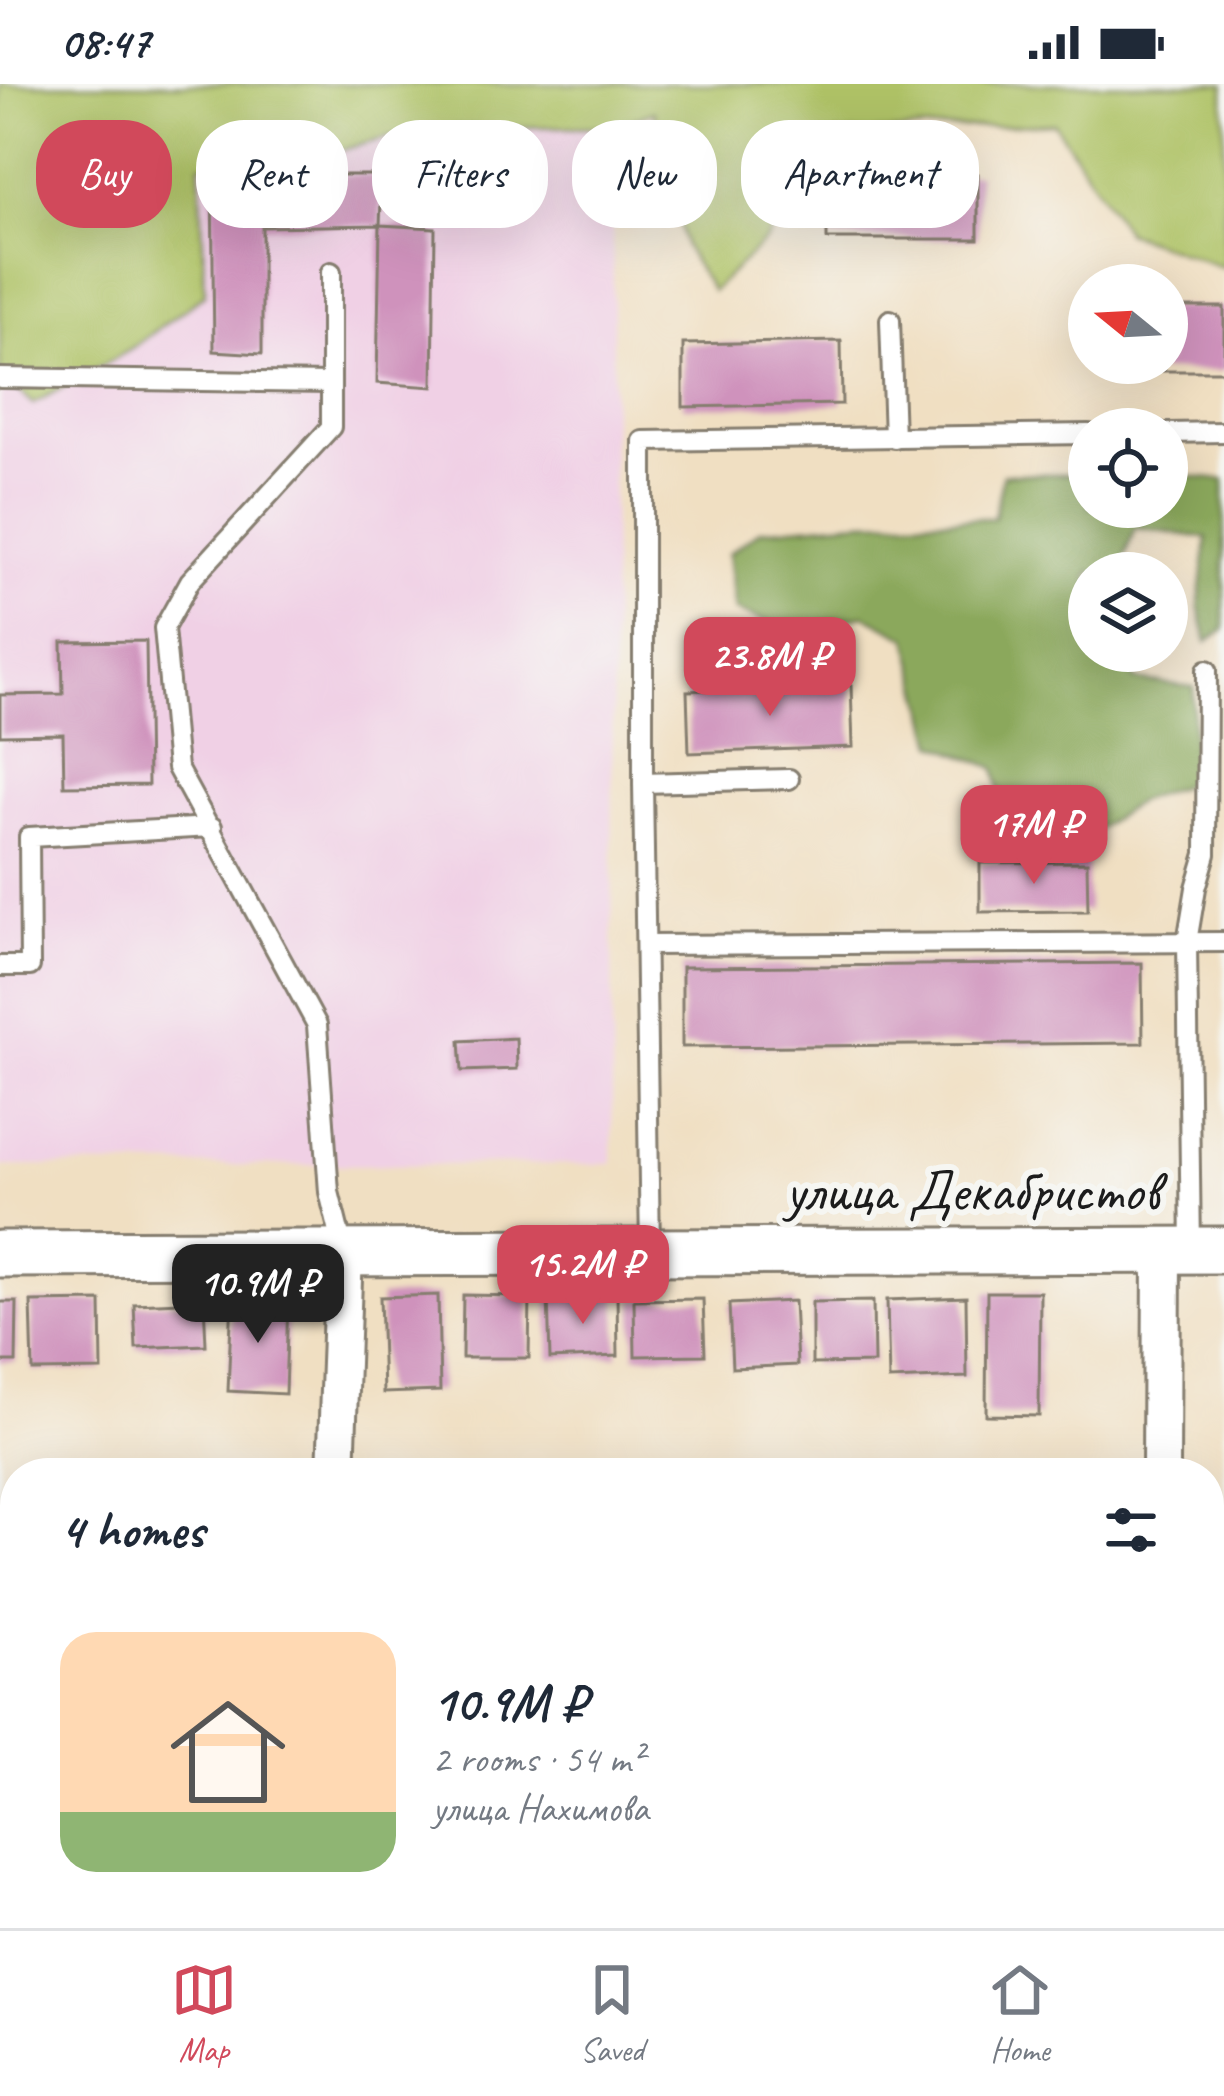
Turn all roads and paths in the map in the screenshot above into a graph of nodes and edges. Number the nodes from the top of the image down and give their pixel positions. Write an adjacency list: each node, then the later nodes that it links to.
1 (331, 272): 4 (lane)
2 (890, 320): 8 (lane)
3 (0, 378): 4 (lane)
4 (331, 383): 12 (lane)
5 (1224, 432): 6 (lane)
6 (1188, 433)
7 (1068, 434): 8 (lane)
8 (894, 437): 11 (lane)
9 (1207, 670): 13 (lane)
10 (789, 779): 11 (lane)
11 (643, 783): 15 (lane)
12 (212, 827): 16 (lane); 19 (lane)
13 (1187, 942): 14 (lane); 15 (lane); 17 (lane)
14 (1224, 942)
15 (646, 945): 18 (lane)
16 (0, 966)
17 (1192, 1250): 18 (street, улица Декабристов); 22 (street)
18 (650, 1251): 19 (street, улица Декабристов)
19 (344, 1252): 20 (street, улица Декабристов); 21 (street)
20 (0, 1254)
21 (337, 1458)
22 (1163, 1458)

